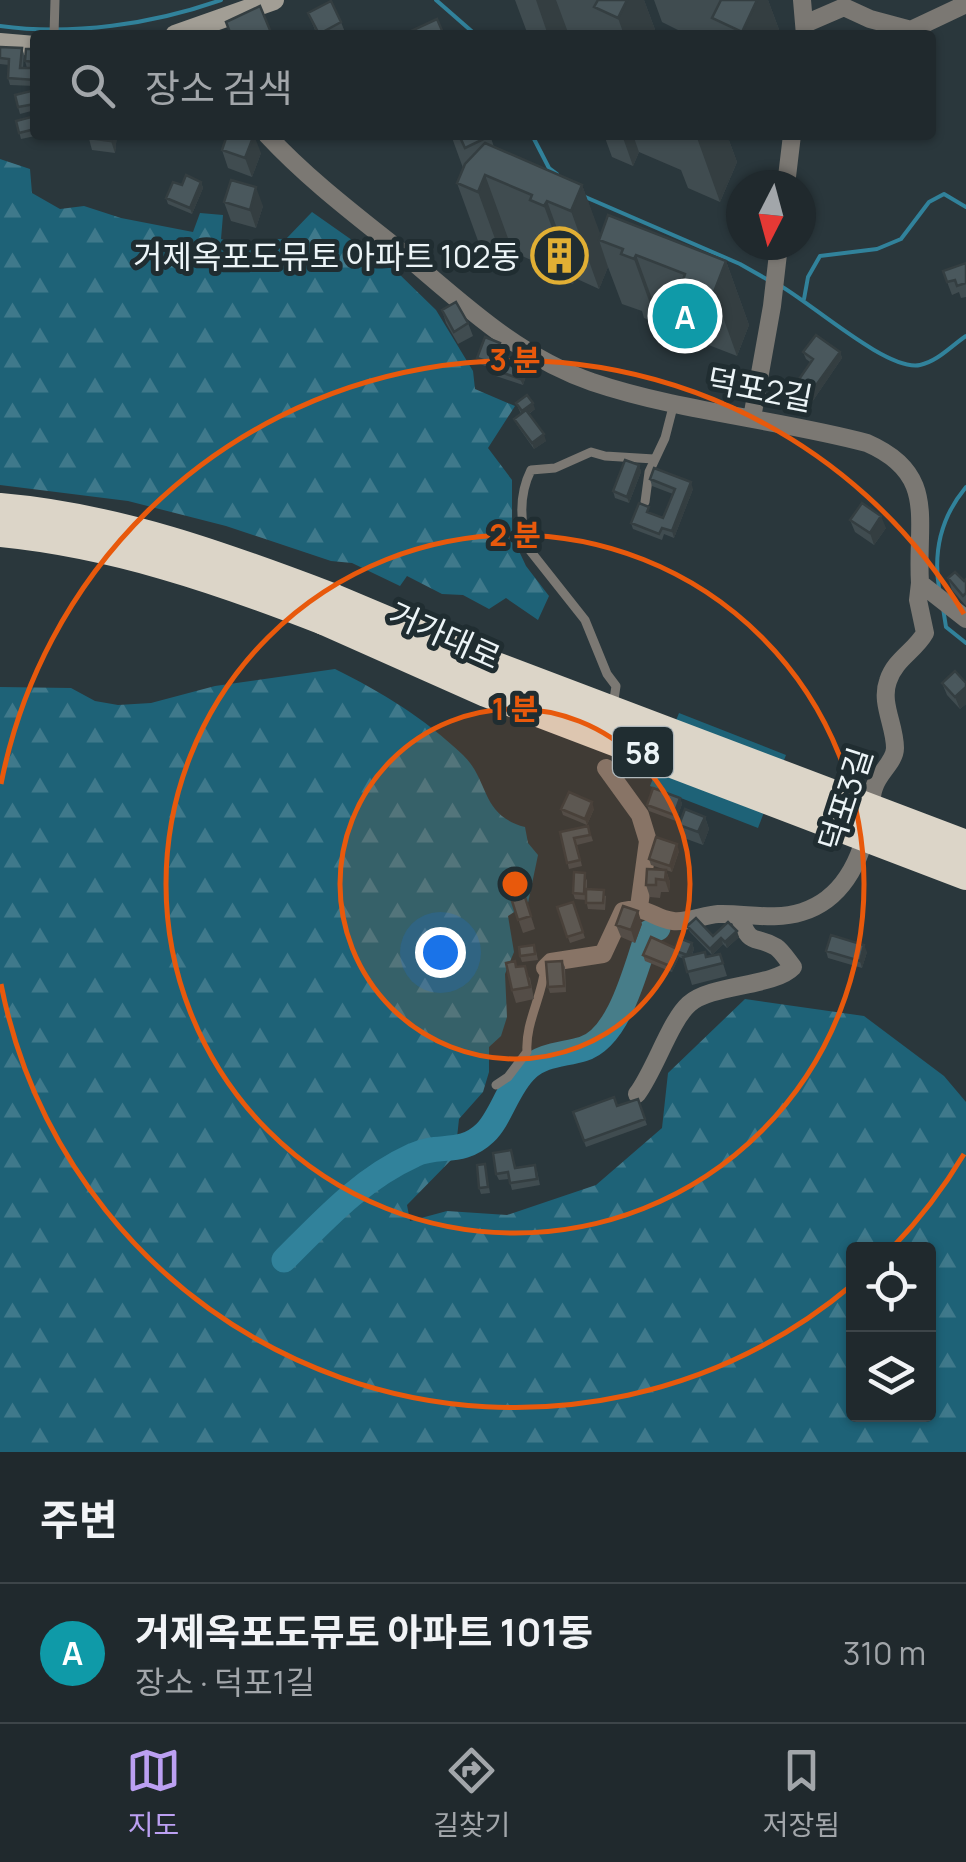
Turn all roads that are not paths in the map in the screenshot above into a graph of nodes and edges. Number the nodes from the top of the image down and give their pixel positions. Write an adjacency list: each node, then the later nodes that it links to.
1 (55, 0): 6 (lane)
2 (274, 0): 7 (street)
3 (802, 0): 5 (street)
4 (966, 4): 5 (street)
5 (806, 29)
6 (54, 30)
7 (206, 30)
8 (0, 43): 9 (street)
9 (30, 46)
10 (271, 140): 14 (street, 덕포2길)
11 (791, 140): 12 (street)
12 (788, 170)
13 (777, 260): 15 (street)
14 (674, 403): 15 (street, 덕포2길); 16 (lane)
15 (752, 418): 20 (street, 덕포2길)
16 (654, 459): 17 (lane); 23 (lane)
17 (645, 502)
18 (0, 508): 21 (highway, 거가대로 / 58)
19 (0, 532): 21 (highway, 거가대로 / 58)
20 (920, 583): 22 (street); 27 (street, 덕포3길)
21 (328, 609): 24 (highway, 거가대로 / 58, bridge); 25 (highway, 거가대로 / 58, bridge)
22 (966, 619)
23 (606, 768): 26 (street)
24 (966, 846)
25 (966, 876)
26 (640, 907): 27 (street, 덕포3길); 28 (street)
27 (739, 916): 30 (street)
28 (545, 968): 29 (lane)
29 (496, 1084)
30 (637, 1094)

